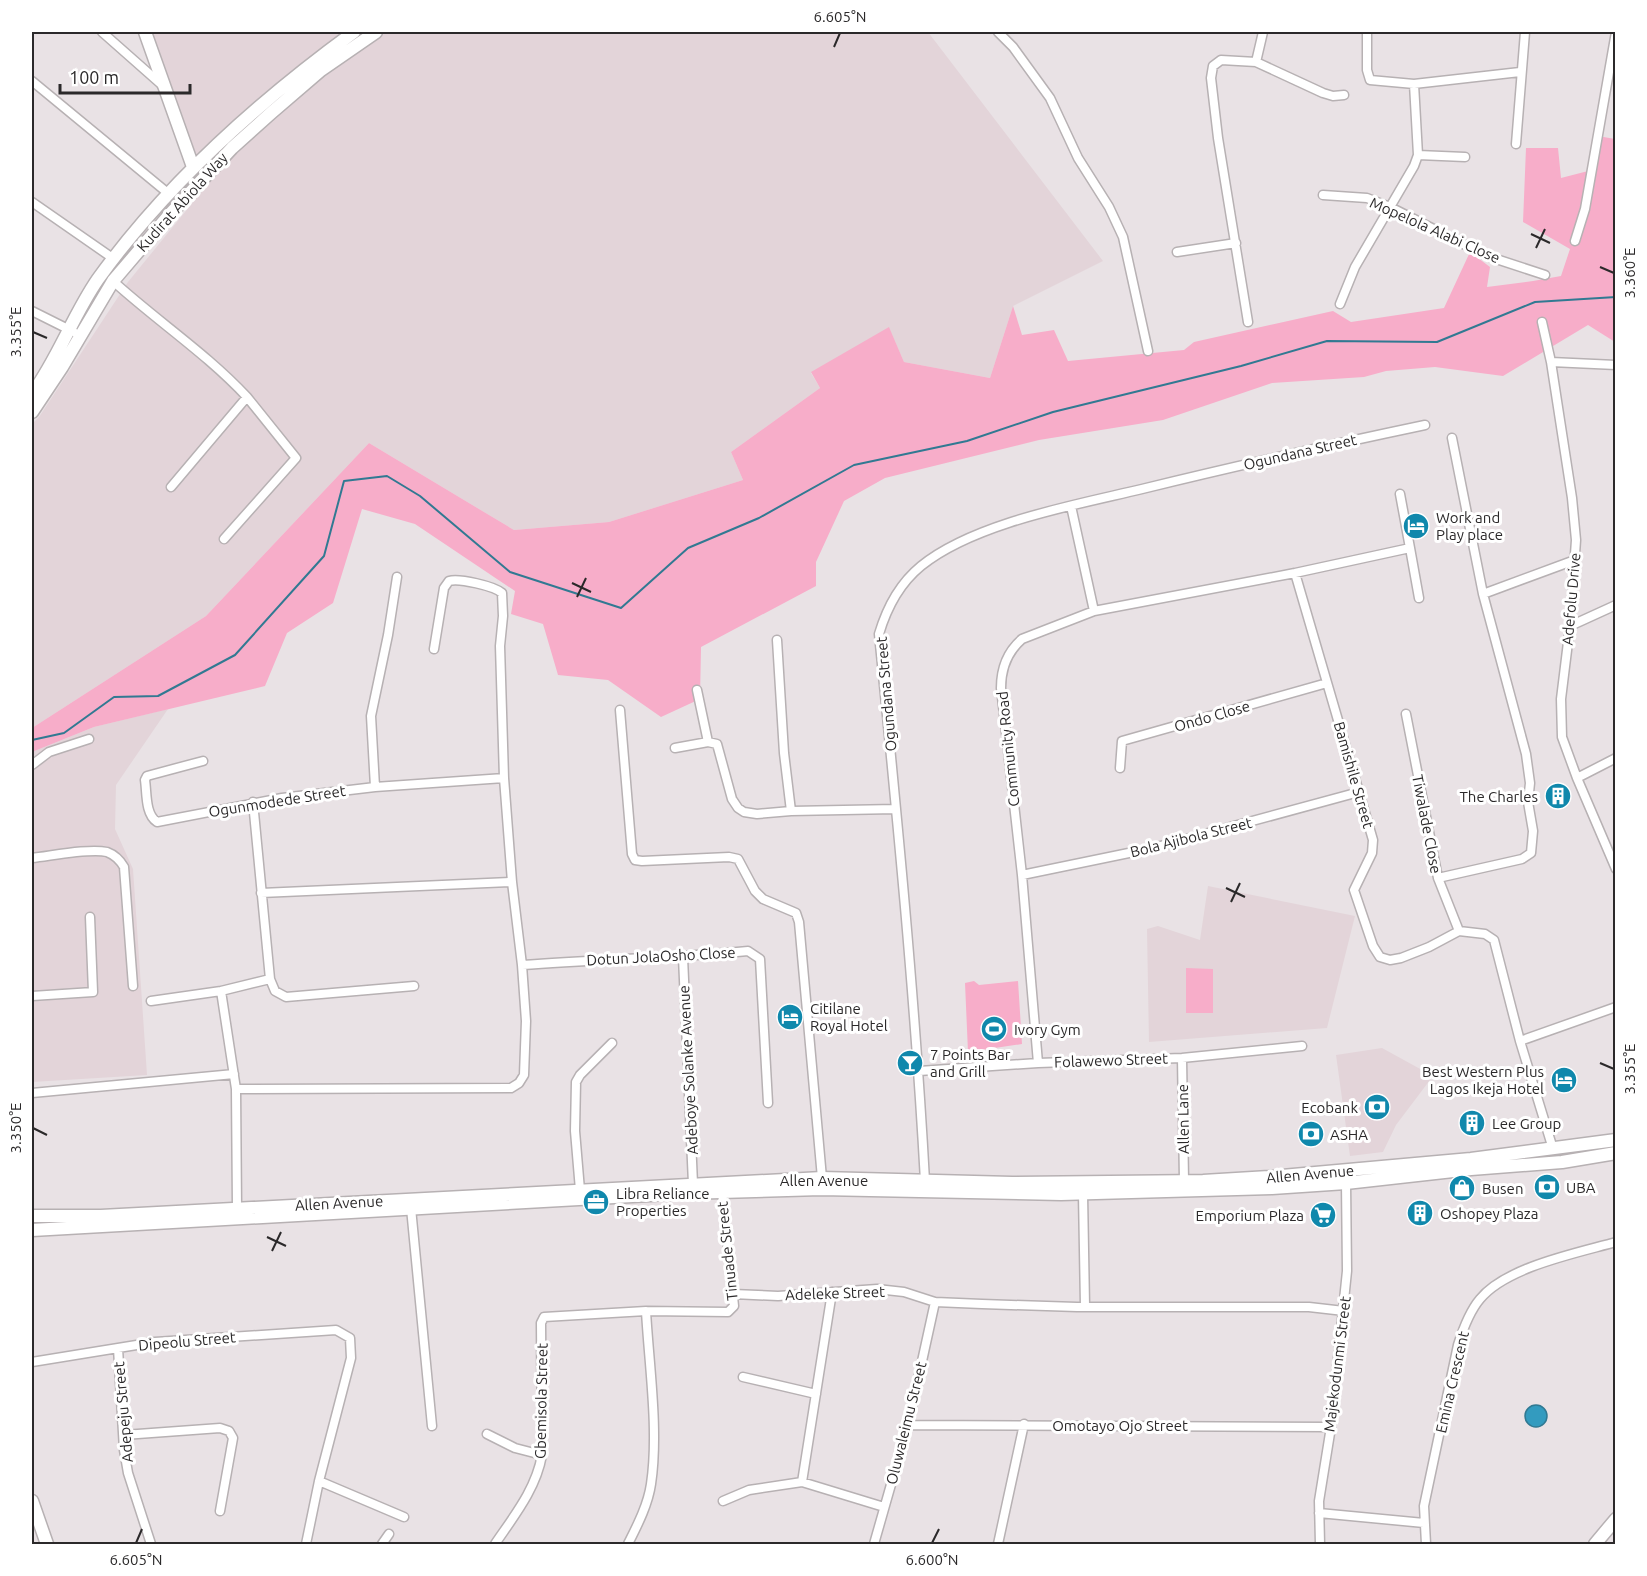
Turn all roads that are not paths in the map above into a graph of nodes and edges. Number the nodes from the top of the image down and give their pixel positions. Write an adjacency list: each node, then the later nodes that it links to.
1 (102, 32): 14 (street)
2 (145, 32): 14 (main road)
3 (354, 32): 19 (main road, Kudirat Abiola Way)
4 (376, 32): 29 (main road, Kudirat Abiola Way)
5 (998, 32): 35 (street)
6 (1263, 32): 10 (street)
7 (1367, 32): 13 (street)
8 (1525, 32): 11 (street)
9 (1616, 32): 24 (street)
10 (1256, 62): 15 (street); 25 (street)
11 (1520, 72): 13 (street); 16 (street)
12 (32, 81): 20 (street)
13 (1414, 84): 17 (street)
14 (166, 89): 19 (main road)
15 (1344, 95)
16 (1516, 144)
17 (1418, 155): 18 (street); 23 (street)
18 (1465, 157)
19 (193, 167): 20 (main road, Kudirat Abiola Way)
20 (169, 194): 27 (main road, Kudirat Abiola Way)
21 (1323, 195): 23 (street, Mopelola Alabi Close)
22 (32, 202): 27 (street)
23 (1390, 207): 28 (street, Mopelola Alabi Close); 30 (street)
24 (1575, 241)
25 (1236, 243): 26 (street); 32 (street)
26 (1177, 252)
27 (114, 259): 34 (main road, Kudirat Abiola Way)
28 (1545, 275)
29 (113, 281): 34 (main road, Kudirat Abiola Way); 39 (street)
30 (1340, 304)
31 (32, 311): 34 (street)
32 (1248, 322)
33 (1542, 322): 36 (street, Adefolu Drive)
34 (76, 332): 38 (main road, Kudirat Abiola Way); 40 (main road, Kudirat Abiola Way)
35 (1148, 351)
36 (1551, 362): 37 (street); 48 (street, Adefolu Drive)
37 (1616, 365)
38 (32, 394)
39 (247, 397): 43 (street); 46 (street)
40 (32, 412)
41 (1425, 425): 45 (street, Ogundana Street)
42 (1452, 438): 51 (street)
43 (171, 487)
44 (1400, 494): 47 (street)
45 (1071, 506): 54 (street); 74 (street, Ogundana Street)
46 (224, 539)
47 (1410, 548): 49 (street, Community Road); 52 (street)
48 (1575, 560): 51 (street); 55 (street, Adefolu Drive)
49 (1295, 573): 54 (street, Community Road); 58 (street, Bamishile Street)
50 (397, 577): 71 (street)
51 (1482, 594): 79 (street)
52 (1419, 598)
53 (1616, 605): 55 (street)
54 (1094, 611): 78 (street, Community Road)
55 (1570, 626): 70 (street, Adefolu Drive)
56 (777, 640): 75 (street)
57 (434, 649): 69 (street)
58 (1327, 683): 68 (street, Ondo Close); 72 (street, Bamishile Street)
59 (697, 690): 63 (street)
60 (620, 710): 106 (street)
61 (1406, 714): 79 (street, Tiwalade Close)
62 (89, 740): 67 (street)
63 (708, 742): 64 (street); 75 (street)
64 (675, 748)
65 (1616, 758): 70 (street)
66 (203, 761): 73 (street, Ogunmodede Street)
67 (32, 765)
68 (1120, 768)
69 (504, 778): 71 (street, Ogunmodede Street); 80 (street)
70 (1577, 778): 77 (street, Adefolu Drive)
71 (375, 787): 73 (street, Ogunmodede Street)
72 (1359, 792): 78 (street, Bola Ajibola Street); 83 (street, Bamishile Street)
73 (253, 802): 81 (street)
74 (896, 809): 75 (street); 98 (street, Ogundana Street)
75 (791, 811)
76 (32, 858): 87 (street)
77 (1616, 869)
78 (1022, 875): 97 (street, Community Road)
79 (1438, 878): 83 (street, Tiwalade Close)
80 (512, 882): 81 (street); 85 (street)
81 (261, 893): 86 (street)
82 (90, 917): 90 (street)
83 (1459, 931): 93 (street)
84 (683, 957): 85 (street, Dotun JolaOsho Close); 102 (street, Dotun JolaOsho Close); 110 (street, Adeboye Solanke Avenue)
85 (522, 965): 100 (street)
86 (270, 979): 88 (street); 89 (street)
87 (133, 986)
88 (414, 986)
89 (221, 991): 91 (street); 99 (street)
90 (32, 996)
91 (151, 1001)
92 (1616, 1007): 93 (street)
93 (1520, 1041): 104 (street)
94 (612, 1043): 111 (street)
95 (1302, 1047): 96 (street, Folawewo Street)
96 (1182, 1058): 97 (street, Folawewo Street); 108 (street, Allen Lane)
97 (1038, 1063): 98 (street, Folawewo Street)
98 (919, 1071): 107 (street, Ogundana Street)
99 (234, 1074): 100 (street); 101 (street)
100 (236, 1089): 114 (street)
101 (32, 1093)
102 (768, 1103)
103 (1616, 1140): 104 (main road, Allen Avenue)
104 (1553, 1149): 108 (main road, Allen Avenue)
105 (1616, 1153): 109 (main road, Allen Avenue)
106 (822, 1178): 107 (main road, Allen Avenue); 110 (main road, Allen Avenue)
107 (925, 1180): 108 (main road, Allen Avenue)
108 (1184, 1181)
109 (1346, 1183): 113 (main road, Allen Avenue); 124 (street, Majekodunmi Street)
110 (693, 1184): 111 (main road, Allen Avenue)
111 (580, 1190): 114 (main road, Allen Avenue)
112 (722, 1192): 113 (main road, Allen Avenue); 115 (main road, Allen Avenue); 120 (street, Tinuade Street)
113 (1083, 1194): 122 (street)
114 (237, 1208): 116 (main road, Allen Avenue)
115 (411, 1208): 117 (main road, Allen Avenue); 131 (street)
116 (32, 1216)
117 (32, 1230)
118 (1616, 1242): 145 (street, Emina Crescent)
119 (832, 1292): 120 (street, Adeleke Street); 121 (street, Adeleke Street); 128 (street)
120 (733, 1294): 123 (street, Tinuade Street)
121 (935, 1302): 122 (street, Adeleke Street); 129 (street, Oluwaleimu Street)
122 (1085, 1306): 124 (street, Adeleke Street)
123 (646, 1311): 135 (street, Gbemisola Street); 153 (street)
124 (1344, 1311): 132 (street, Majekodunmi Street)
125 (118, 1348): 126 (street, Dipeolu Street); 134 (street, Adepeju Street); 136 (street, Dipeolu Street)
126 (32, 1362)
127 (742, 1377): 128 (street)
128 (816, 1394): 137 (street)
129 (908, 1425): 130 (street, Omotayo Ojo Street); 140 (street, Oluwaleimu Street)
130 (1024, 1425): 132 (street, Omotayo Ojo Street); 155 (street)
131 (432, 1426)
132 (1331, 1427): 142 (street, Majekodunmi Street)
133 (488, 1434): 135 (street)
134 (124, 1435): 141 (street); 149 (street, Adepeju Street)
135 (542, 1455): 152 (street, Gbemisola Street)
136 (319, 1481): 143 (street); 150 (street)
137 (802, 1482): 139 (street); 140 (street)
138 (32, 1501): 148 (main road)
139 (723, 1501)
140 (884, 1506): 154 (street, Oluwaleimu Street)
141 (220, 1511)
142 (1319, 1513): 145 (street); 156 (street, Majekodunmi Street)
143 (404, 1517)
144 (1616, 1519): 158 (main road)
145 (1424, 1523): 157 (street, Emina Crescent)
146 (1616, 1532): 159 (main road)
147 (389, 1534): 151 (street)
148 (47, 1545)
149 (151, 1545)
150 (306, 1545)
151 (382, 1545)
152 (495, 1545)
153 (627, 1545)
154 (874, 1545)
155 (998, 1545)
156 (1320, 1545)
157 (1426, 1545)
158 (1594, 1545)
159 (1605, 1545)

